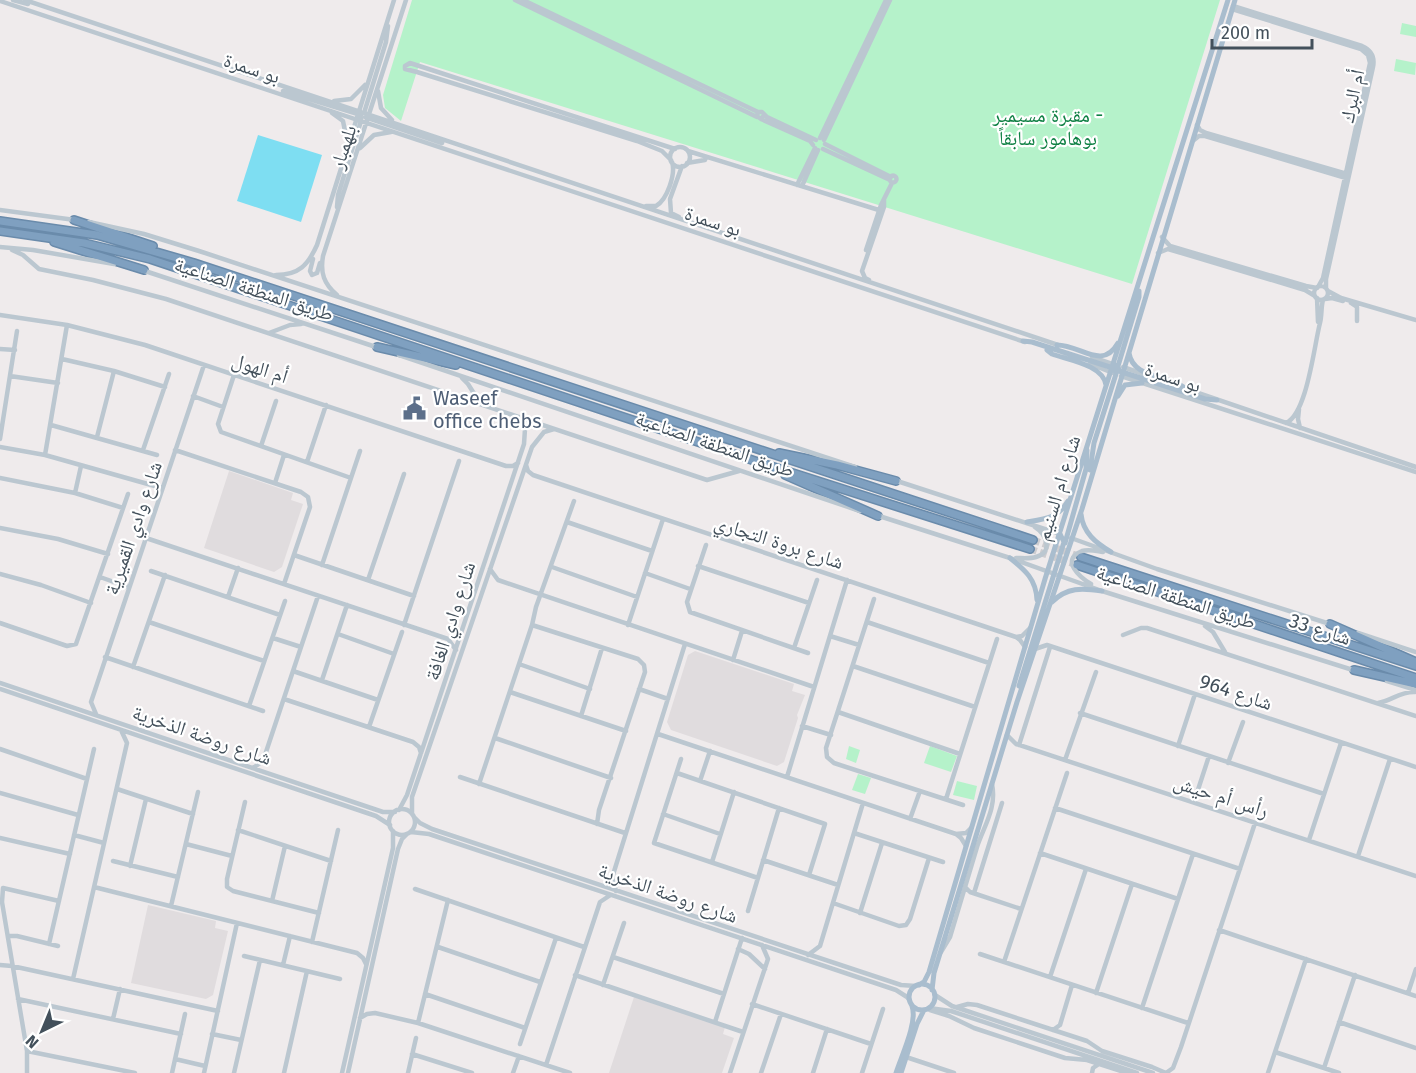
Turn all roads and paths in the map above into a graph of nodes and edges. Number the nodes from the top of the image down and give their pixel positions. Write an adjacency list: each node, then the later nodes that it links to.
1 (13, 0): 11 (street)
2 (25, 0): 11 (street, بو سمرة)
3 (394, 0): 12 (street, بلهمبار)
4 (406, 0): 14 (street, بلهمبار)
5 (514, 0): 19 (street)
6 (523, 0): 19 (street)
7 (888, 0): 23 (street)
8 (1228, 0): 56 (main road, شارع ام السنيم)
9 (0, 1): 15 (street, بو سمرة)
10 (1234, 5): 21 (main road, شارع ام السنيم); 34 (street, أم البرك)
11 (49, 8): 16 (street, بو سمرة)
12 (389, 14): 13 (street, بلهمبار); 18 (street)
13 (368, 81): 16 (street); 18 (street, بلهمبار)
14 (378, 86): 18 (street, بلهمبار); 20 (street)
15 (268, 89): 17 (street, بو سمرة); 18 (street)
16 (328, 100): 18 (street, بو سمرة)
17 (322, 108): 18 (street, بو سمرة); 26 (street)
18 (363, 116): 20 (street, بو سمرة); 22 (street, بو سمرة); 25 (street); 26 (street, بلهمبار); 29 (street, بلهمبار); 40 (street)
19 (760, 116): 23 (street)
20 (396, 123): 25 (street, بو سمرة)
21 (1197, 123): 24 (main road, شارع ام السنيم); 34 (street)
22 (398, 133): 29 (street); 72 (street, بو سمرة)
23 (819, 144): 35 (street); 39 (street)
24 (1191, 144): 34 (street); 46 (main road, شارع ام السنيم)
25 (459, 146): 37 (street, بو سمرة)
26 (347, 147): 47 (street, بلهمبار)
27 (675, 149): 28 (street); 31 (street); 31 (street)
28 (688, 151): 30 (street); 32 (street)
29 (357, 153): 40 (street, بلهمبار)
30 (716, 160): 32 (street); 35 (street)
31 (672, 161): 33 (street); 37 (street)
32 (687, 163): 33 (street)
33 (682, 166): 43 (street)
34 (1347, 176): 36 (street, أم البرك)
35 (800, 186): 39 (street)
36 (1343, 192): 57 (street, أم البرك); 58 (street, أم البرك)
37 (608, 195): 43 (street, بو سمرة)
38 (0, 210): 41 (street, طريق المنطقة الصناعية)
39 (881, 211): 55 (street); 59 (street)
40 (336, 218): 50 (street, بلهمبار)
41 (74, 220): 51 (highway); 54 (street, طريق المنطقة الصناعية)
42 (0, 221): 51 (highway, طريق المنطقة الصناعية)
43 (691, 224): 55 (street, بو سمرة)
44 (0, 231): 45 (highway, طريق المنطقة الصناعية)
45 (22, 233): 52 (highway); 81 (highway, طريق المنطقة الصناعية)
46 (1162, 237): 49 (main road, شارع ام السنيم); 53 (street)
47 (317, 245): 50 (street); 54 (street, بلهمبار)
48 (0, 247): 52 (street, طريق المنطقة الصناعية); 70 (street, طريق المنطقة الصناعية)
49 (1158, 253): 53 (street); 78 (main road, شارع ام السنيم)
50 (323, 256): 61 (street, بلهمبار)
51 (194, 263): 117 (highway, طريق المنطقة الصناعية)
52 (144, 270): 66 (street, طريق المنطقة الصناعية)
53 (1258, 274): 57 (street); 60 (street)
54 (270, 275): 61 (street, طريق المنطقة الصناعية)
55 (849, 276): 59 (street, بو سمرة)
56 (1139, 283): 71 (main road, شارع ام السنيم); 82 (main road)
57 (1317, 287): 58 (street); 60 (street, أم البرك)
58 (1327, 290): 62 (street, أم البرك); 63 (street)
59 (892, 291): 73 (street, بو سمرة)
60 (1316, 297): 62 (street); 68 (street)
61 (342, 298): 137 (street, طريق المنطقة الصناعية)
62 (1324, 299): 63 (street); 68 (street)
63 (1367, 306): 65 (street)
64 (0, 315): 67 (street, أم الهول)
65 (1416, 320)
66 (306, 324): 70 (street); 74 (street, طريق المنطقة الصناعية)
67 (67, 325): 79 (street); 80 (street, أم الهول)
68 (1319, 326): 98 (street)
69 (17, 331): 76 (street)
70 (266, 333): 97 (street, طريق المنطقة الصناعية)
71 (1123, 334): 73 (main road); 82 (main road, شارع ام السنيم)
72 (1023, 341): 77 (street, بو سمرة); 82 (main road)
73 (1058, 345): 82 (street, بو سمرة)
74 (377, 347): 81 (highway); 85 (street, طريق المنطقة الصناعية)
75 (0, 349): 76 (street)
76 (15, 350): 87 (street)
77 (1047, 350): 82 (street, بو سمرة); 93 (main road)
78 (1129, 350): 82 (main road, شارع ام السنيم); 91 (main road)
79 (62, 358): 83 (street); 88 (street)
80 (204, 365): 86 (street, أم الهول); 92 (street, شارع وادي القميرية)
81 (482, 370): 123 (highway, طريق المنطقة الصناعية)
82 (1117, 370): 89 (street, بو سمرة); 91 (street, بو سمرة); 93 (main road, شارع ام السنيم); 94 (main road); 102 (main road, شارع ام السنيم); 141 (main road)
83 (114, 371): 90 (street); 107 (street)
84 (169, 374): 90 (street)
85 (455, 374): 97 (street); 129 (street, طريق المنطقة الصناعية)
86 (234, 375): 96 (street, أم الهول); 99 (street)
87 (10, 376): 88 (street); 101 (street)
88 (58, 383): 104 (street)
89 (1142, 383): 102 (main road); 130 (street, بو سمرة)
90 (165, 387): 114 (street)
91 (1185, 388): 94 (street, بو سمرة)
92 (193, 396): 99 (street); 115 (street, شارع وادي القميرية)
93 (1104, 396): 111 (main road, شارع ام السنيم)
94 (1217, 400): 103 (street, بو سمرة)
95 (276, 401): 112 (street)
96 (326, 405): 122 (street); 127 (street, أم الهول)
97 (483, 405): 100 (street, طريق المنطقة الصناعية)
98 (1300, 406): 103 (street); 105 (street)
99 (223, 407): 112 (street)
100 (514, 415): 106 (street, طريق المنطقة الصناعية); 109 (street)
101 (2, 418): 108 (street)
102 (1107, 422): 141 (main road, شارع ام السنيم)
103 (1286, 423): 105 (street, بو سمرة)
104 (51, 425): 107 (street); 118 (street)
105 (1300, 428): 128 (street, بو سمرة)
106 (561, 430): 110 (street); 129 (street, طريق المنطقة الصناعية)
107 (97, 437): 114 (street)
108 (0, 439)
109 (525, 440): 110 (street); 124 (street, شارع وادي الغافة)
110 (534, 443): 126 (street, شارع وادي الغافة)
111 (1087, 445): 140 (main road, شارع ام السنيم); 153 (main road)
112 (261, 446): 120 (street)
113 (0, 447): 118 (street)
114 (143, 450): 119 (street)
115 (175, 450): 138 (street); 139 (street, شارع وادي القميرية)
116 (360, 451): 134 (street)
117 (771, 453): 137 (highway); 155 (highway, طريق المنطقة الصناعية)
118 (45, 455): 125 (street)
119 (157, 455)
120 (284, 455): 122 (street); 138 (street)
121 (459, 461): 187 (street)
122 (306, 462): 134 (street)
123 (759, 462): 147 (highway); 157 (highway, طريق المنطقة الصناعية)
124 (518, 463): 127 (street); 135 (street, شارع وادي الغافة)
125 (81, 465): 139 (street); 142 (street)
126 (526, 465): 132 (street); 136 (street, شارع وادي الغافة)
127 (506, 466): 135 (street)
128 (1416, 467)
129 (745, 471): 147 (street, طريق المنطقة الصناعية)
130 (1416, 472)
131 (404, 474): 176 (street)
132 (533, 475): 136 (street); 148 (street, شارع بروة التجاري)
133 (0, 478): 142 (street)
134 (351, 478): 164 (street)
135 (513, 478): 211 (street, شارع وادي الغافة)
136 (520, 481): 169 (street, شارع وادي الغافة)
137 (896, 481): 150 (street, طريق المنطقة الصناعية)
138 (274, 483): 161 (street)
139 (162, 488): 154 (street, شارع وادي القميرية)
140 (1074, 489): 150 (main road); 152 (main road, شارع ام السنيم)
141 (1087, 492): 146 (main road, شارع ام السنيم)
142 (75, 493): 145 (street)
143 (129, 494): 145 (street)
144 (574, 501): 149 (street)
145 (123, 508): 160 (street)
146 (1082, 509): 153 (main road, شارع ام السنيم); 159 (main road)
147 (878, 516): 163 (street, طريق المنطقة الصناعية)
148 (663, 519): 158 (street); 179 (street, شارع بروة التجاري)
149 (567, 522): 158 (street); 167 (street)
150 (1027, 522): 152 (street, شارع 33); 163 (street)
151 (0, 528): 160 (street)
152 (1060, 534): 153 (street, شارع 33); 172 (main road, شارع ام السنيم)
153 (1069, 537): 159 (street, شارع 33); 172 (main road, شارع ام السنيم)
154 (146, 538): 168 (street); 182 (street, شارع وادي القميرية)
155 (1033, 540)
156 (706, 544): 166 (street)
157 (1030, 549)
158 (652, 551): 171 (street)
159 (1111, 552): 184 (street); 202 (street, شارع 33)
160 (108, 554): 175 (street)
161 (294, 555): 164 (street); 180 (street)
162 (1081, 556): 236 (highway, شارع 33)
163 (1010, 558): 172 (street, طريق المنطقة الصناعية); 196 (main road)
164 (322, 565): 176 (street)
165 (1077, 565): 242 (highway, شارع 33)
166 (698, 566): 183 (street); 193 (street)
167 (552, 567): 185 (street); 189 (street)
168 (238, 568): 180 (street); 188 (street)
169 (490, 569): 177 (street); 181 (street, شارع وادي الغافة)
170 (151, 571): 174 (street)
171 (645, 573): 183 (street); 189 (street)
172 (1054, 573): 184 (street, طريق المنطقة الصناعية); 195 (main road, شارع ام السنيم); 196 (main road, شارع ام السنيم); 257 (main road)
173 (0, 574): 192 (street)
174 (165, 575): 188 (street); 198 (street)
175 (100, 577): 182 (street); 192 (street)
176 (368, 580): 187 (street)
177 (498, 580): 181 (street); 185 (street)
178 (817, 580): 193 (street)
179 (847, 580): 213 (street); 214 (street, شارع بروة التجاري)
180 (284, 584): 186 (street)
181 (484, 585): 326 (street, شارع وادي الغافة)
182 (128, 587): 231 (street, شارع وادي القميرية)
183 (690, 589): 207 (street)
184 (1102, 591): 195 (main road); 201 (street, طريق المنطقة الصناعية)
185 (542, 595): 204 (street); 205 (street)
186 (318, 596): 194 (street); 222 (street)
187 (414, 596): 203 (street)
188 (228, 597): 197 (street)
189 (638, 597): 205 (street)
190 (874, 599): 199 (street)
191 (285, 601): 197 (street)
192 (91, 603): 200 (street)
193 (809, 603): 224 (street)
194 (347, 605): 203 (street); 210 (street)
195 (1049, 605): 209 (main road, شارع ام السنيم)
196 (1037, 606): 206 (main road, شارع ام السنيم)
197 (280, 615): 215 (street)
198 (149, 622): 233 (street); 238 (street)
199 (867, 622): 219 (street); 234 (street)
200 (0, 623)
201 (1200, 623): 230 (street); 239 (street, طريق المنطقة الصناعية)
202 (1330, 624): 227 (street); 236 (highway)
203 (405, 625): 216 (street)
204 (532, 625): 223 (street); 235 (street)
205 (628, 625): 218 (street)
206 (1030, 628): 214 (street); 220 (main road, شارع ام السنيم)
207 (742, 631): 224 (street); 232 (street)
208 (402, 632): 229 (street)
209 (1040, 633): 221 (street); 225 (main road, شارع ام السنيم)
210 (338, 634): 229 (street); 243 (street)
211 (462, 634): 216 (street); 226 (street, شارع وادي الغافة)
212 (1123, 635): 230 (street, طريق المنطقة الصناعية)
213 (830, 636): 219 (street); 246 (street)
214 (1016, 637): 220 (street, شارع بروة التجاري)
215 (273, 638): 222 (street); 233 (street)
216 (448, 639): 226 (street)
217 (997, 639): 234 (street)
218 (685, 644): 232 (street); 254 (street)
219 (859, 645): 237 (street)
220 (1024, 646): 334 (main road, شارع ام السنيم)
221 (1049, 646): 225 (street); 252 (street, شارع 964); 282 (street)
222 (301, 647): 240 (street)
223 (602, 648): 247 (street); 249 (street)
224 (794, 648): 228 (street)
225 (1035, 649): 257 (main road, شارع ام السنيم)
226 (456, 650): 277 (street, شارع وادي الغافة)
227 (1416, 652)
228 (808, 653)
229 (394, 654): 255 (street)
230 (1227, 654): 258 (street, طريق المنطقة الصناعية)
231 (105, 657): 238 (street); 256 (street, شارع وادي القميرية)
232 (733, 660): 246 (street)
233 (264, 661): 259 (street)
234 (989, 663): 260 (street)
235 (519, 664): 247 (street); 251 (street)
236 (1416, 664)
237 (853, 666): 260 (street); 263 (street)
238 (133, 667): 259 (street)
239 (1354, 670): 245 (highway); 250 (street, طريق المنطقة الصناعية)
240 (293, 671): 243 (street); 253 (street)
241 (1096, 672): 264 (street)
242 (1416, 678)
243 (322, 680): 255 (street)
244 (0, 683): 261 (street, شارع روضة الذخرية)
245 (1416, 684)
246 (814, 687): 269 (street)
247 (590, 688): 266 (street)
248 (0, 689): 271 (street, شارع روضة الذخرية)
249 (639, 689): 254 (street); 272 (street)
250 (1416, 691): 258 (street)
251 (510, 692): 266 (street); 278 (street)
252 (1195, 694): 281 (street, شارع 964); 284 (street)
253 (284, 699): 270 (street); 294 (street)
254 (668, 699): 273 (street)
255 (378, 700): 270 (street)
256 (91, 702): 261 (street); 265 (street)
257 (1017, 702): 275 (main road, شارع ام السنيم)
258 (1375, 703): 267 (street, طريق المنطقة الصناعية)
259 (249, 706): 262 (street)
260 (975, 708): 289 (street)
261 (79, 709): 265 (street, شارع روضة الذخرية)
262 (263, 711)
263 (838, 712): 274 (street); 289 (street)
264 (1080, 713): 284 (street); 293 (street)
265 (96, 715): 297 (street, شارع روضة الذخرية)
266 (581, 716): 272 (street)
267 (1416, 716)
268 (1243, 722): 295 (street)
269 (802, 726): 274 (street); 302 (street)
270 (369, 727): 280 (street)
271 (121, 730): 276 (street, شارع روضة الذخرية); 279 (street)
272 (626, 731): 303 (street)
273 (657, 734): 287 (street); 339 (street)
274 (831, 735): 309 (street)
275 (1007, 735): 282 (street, رأس أم حيش); 283 (main road, شارع ام السنيم)
276 (138, 736): 279 (street); 333 (street, شارع روضة الذخرية)
277 (427, 737): 280 (street); 288 (street, شارع وادي الغافة)
278 (495, 738): 303 (street); 307 (street)
279 (127, 742): 308 (street)
280 (413, 742): 288 (street)
281 (1341, 743): 292 (street, شارع 964); 313 (street)
282 (1018, 745): 283 (street, رأس أم حيش); 293 (street, رأس أم حيش)
283 (1003, 746): 306 (main road, شارع ام السنيم)
284 (1178, 746): 290 (street)
285 (0, 749): 304 (street)
286 (94, 749): 304 (street)
287 (710, 751): 302 (street); 305 (street)
288 (422, 753): 323 (street, شارع وادي الغافة)
289 (960, 754): 315 (street)
290 (1209, 756): 295 (street); 317 (street)
291 (681, 759): 298 (street)
292 (1390, 759): 296 (street, شارع 964); 355 (street)
293 (1065, 760): 317 (street, رأس أم حيش)
294 (263, 761): 297 (street); 300 (street)
295 (1228, 763): 313 (street)
296 (1416, 767)
297 (253, 768): 300 (street, شارع روضة الذخرية)
298 (677, 773): 305 (street); 325 (street)
299 (1067, 773): 322 (street)
300 (268, 774): 323 (street, شارع روضة الذخرية)
301 (460, 777): 307 (street)
302 (787, 777): 318 (street)
303 (611, 778): 332 (street)
304 (87, 779): 328 (street)
305 (700, 781): 311 (street)
306 (992, 783): 327 (street, شارع ام السنيم); 410 (main road, شارع ام السنيم)
307 (479, 784): 332 (street)
308 (117, 789): 314 (street); 346 (street)
309 (920, 791): 315 (street); 330 (street)
310 (198, 792): 324 (street)
311 (734, 792): 321 (street); 341 (street)
312 (0, 794): 328 (street)
313 (1324, 794): 345 (street)
314 (146, 799): 324 (street); 362 (street)
315 (946, 800): 320 (street)
316 (245, 802): 335 (street)
317 (1194, 802): 331 (street, رأس أم حيش)
318 (863, 803): 330 (street); 340 (street)
319 (1002, 803): 329 (street)
320 (963, 805)
321 (779, 808): 357 (street); 365 (street)
322 (1055, 808): 352 (street); 353 (street)
323 (397, 811): 326 (street); 333 (street)
324 (193, 814): 348 (street)
325 (663, 814): 341 (street); 360 (street)
326 (413, 815): 338 (street); 372 (street, شارع روضة الذخرية)
327 (990, 815): 329 (street); 373 (street, شارع ام السنيم)
328 (78, 816): 343 (street)
329 (998, 817): 379 (street)
330 (910, 819): 342 (street)
331 (1255, 823): 345 (street, رأس أم حيش); 364 (street)
332 (597, 824): 339 (street)
333 (390, 825): 337 (street)
334 (971, 828): 342 (street); 350 (main road, شارع ام السنيم)
335 (238, 830): 349 (street); 354 (street)
336 (338, 830): 359 (street)
337 (393, 831): 338 (street); 405 (street)
338 (409, 833): 377 (street, شارع روضة الذخرية); 445 (street)
339 (625, 833): 368 (street)
340 (854, 833): 347 (street); 371 (street)
341 (720, 834): 360 (street)
342 (956, 834): 350 (street)
343 (74, 835): 346 (street); 351 (street)
344 (0, 838): 351 (street)
345 (1309, 840): 355 (street, رأس أم حيش)
346 (105, 843): 374 (street)
347 (882, 843): 356 (street); 392 (street)
348 (186, 844): 354 (street); 367 (street)
349 (285, 846): 359 (street); 384 (street)
350 (966, 846): 435 (main road, شارع ام السنيم)
351 (70, 854): 385 (street)
352 (1040, 854): 363 (street); 389 (street)
353 (1193, 854): 364 (street); 382 (street)
354 (232, 856): 384 (street)
355 (1358, 856): 366 (street, رأس أم حيش)
356 (929, 858): 361 (street); 392 (street)
357 (763, 860): 365 (street); 369 (street)
358 (112, 861): 362 (street)
359 (331, 861): 391 (street)
360 (712, 862): 369 (street)
361 (943, 862)
362 (130, 866): 367 (street)
363 (1086, 869): 370 (street); 430 (street)
364 (1240, 869): 395 (street)
365 (809, 875): 371 (street)
366 (1416, 876)
367 (178, 878): 388 (street)
368 (612, 878): 372 (street); 378 (street)
369 (758, 878): 390 (street)
370 (1132, 884): 382 (street); 439 (street)
371 (838, 885): 387 (street)
372 (601, 886): 378 (street, شارع روضة الذخرية)
373 (965, 886): 379 (street); 380 (street, شارع ام السنيم)
374 (94, 887): 388 (street); 431 (street)
375 (1, 888): 385 (street); 396 (street)
376 (415, 889): 383 (street)
377 (593, 889): 381 (street, شارع روضة الذخرية); 386 (street)
378 (616, 891): 413 (street, شارع روضة الذخرية)
379 (972, 893): 380 (street); 389 (street)
380 (962, 894): 410 (street, شارع ام السنيم)
381 (610, 895): 386 (street); 399 (street, شارع روضة الذخرية)
382 (1178, 899): 448 (street)
383 (448, 900): 398 (street); 406 (street)
384 (272, 901): 391 (street)
385 (59, 902): 401 (street)
386 (600, 902): 407 (street)
387 (833, 903): 392 (street); 404 (street)
388 (171, 906): 393 (street)
389 (1021, 909): 420 (street)
390 (748, 911)
391 (319, 913): 400 (street)
392 (861, 913)
393 (237, 923): 397 (street); 452 (street)
394 (624, 923): 415 (street)
395 (1219, 930): 417 (street); 461 (street)
396 (8, 936): 401 (street); 424 (street)
397 (290, 936): 400 (street); 423 (street)
398 (556, 938): 407 (street); 433 (street)
399 (742, 938): 402 (street, شارع روضة الذخرية); 408 (street)
400 (312, 942): 411 (street)
401 (49, 944): 403 (street)
402 (762, 944): 409 (street, شارع روضة الذخرية); 416 (street)
403 (58, 946)
404 (820, 946): 413 (street); 419 (street)
405 (370, 947): 411 (street); 421 (street)
406 (438, 947): 433 (street); 441 (street)
407 (584, 947): 428 (street)
408 (738, 949): 425 (street); 442 (street)
409 (783, 952): 416 (street); 446 (street, شارع روضة الذخرية)
410 (941, 952): 438 (main road, شارع ام السنيم)
411 (357, 953): 421 (street)
412 (980, 954): 420 (street)
413 (808, 955): 419 (street, شارع روضة الذخرية)
414 (244, 956): 418 (street)
415 (613, 957): 434 (street); 442 (street)
416 (768, 959): 425 (street)
417 (1306, 959): 429 (street); 481 (street)
418 (260, 960): 423 (street); 475 (street)
419 (827, 961): 435 (street, شارع روضة الذخرية)
420 (1004, 962): 430 (street)
421 (366, 964): 502 (street)
422 (0, 965): 424 (street)
423 (283, 965): 427 (street)
424 (12, 966): 431 (street); 444 (street)
425 (765, 969): 447 (street)
426 (1416, 969): 440 (street)
427 (307, 971): 432 (street); 501 (street)
428 (575, 975): 434 (street); 489 (street)
429 (1354, 975): 440 (street); 458 (street)
430 (1050, 977): 436 (street)
431 (73, 979): 437 (street)
432 (340, 979)
433 (540, 982): 465 (street)
434 (603, 985): 460 (street)
435 (917, 985): 438 (main road); 446 (main road)
436 (1072, 985): 439 (street); 463 (street)
437 (120, 989): 452 (street); 457 (street)
438 (933, 992): 450 (main road); 451 (street)
439 (1096, 993): 448 (street)
440 (1408, 993): 443 (street)
441 (425, 994): 459 (street); 465 (street)
442 (724, 994): 460 (street)
443 (1416, 996)
444 (18, 999): 457 (street); 480 (street)
445 (364, 1002): 453 (street); 456 (street)
446 (910, 1003): 450 (main road); 512 (main road)
447 (752, 1004): 455 (street); 469 (street)
448 (1142, 1008): 461 (street)
449 (883, 1009): 477 (street)
450 (927, 1009): 451 (street); 462 (street); 484 (main road)
451 (956, 1010): 462 (street); 464 (street); 467 (street); 479 (street)
452 (218, 1011): 472 (street)
453 (375, 1013): 456 (street); 459 (street)
454 (185, 1014): 471 (street)
455 (781, 1014): 466 (street); 509 (street)
456 (360, 1018): 503 (street)
457 (113, 1019): 471 (street)
458 (1339, 1022): 478 (street); 491 (street)
459 (418, 1023): 483 (street)
460 (715, 1023): 469 (street)
461 (1188, 1023): 494 (street)
462 (968, 1025): 485 (street)
463 (1060, 1025): 468 (street); 470 (street)
464 (1042, 1026): 467 (street); 468 (street)
465 (525, 1028): 476 (street)
466 (827, 1029): 477 (street); 510 (street)
467 (1027, 1030): 479 (street)
468 (1053, 1030): 470 (street)
469 (743, 1032): 508 (street)
470 (1062, 1033): 473 (street)
471 (181, 1034): 486 (street)
472 (212, 1034): 475 (street); 490 (street)
473 (1068, 1035): 479 (street); 493 (street)
474 (416, 1038): 482 (street)
475 (241, 1040): 500 (street)
476 (520, 1044)
477 (871, 1044): 511 (street)
478 (1416, 1048)
479 (1078, 1050): 485 (street); 495 (street)
480 (27, 1051): 496 (street); 497 (street)
481 (1275, 1052): 491 (street); 517 (street)
482 (412, 1054): 504 (street); 505 (street)
483 (519, 1056): 489 (street); 506 (street)
484 (906, 1057): 513 (main road); 514 (street)
485 (1060, 1057): 487 (street)
486 (175, 1059): 490 (street); 498 (street)
487 (1089, 1060): 488 (street); 492 (street)
488 (1099, 1064): 492 (street); 515 (street)
489 (546, 1065): 507 (street)
490 (206, 1066): 499 (street)
491 (1324, 1068): 518 (street)
492 (1093, 1070)
493 (1153, 1070): 495 (street); 516 (street)
494 (1173, 1070): 516 (street)
495 (1138, 1071)
496 (27, 1073)
497 (135, 1073)
498 (172, 1073)
499 (204, 1073)
500 (234, 1073)
501 (284, 1073)
502 (342, 1073)
503 (348, 1073)
504 (408, 1073)
505 (472, 1073)
506 (513, 1073)
507 (570, 1073)
508 (731, 1073)
509 (761, 1073)
510 (813, 1073)
511 (862, 1073)
512 (896, 1073)
513 (901, 1073)
514 (954, 1073)
515 (1127, 1073)
516 (1166, 1073)
517 (1268, 1073)
518 (1339, 1073)

